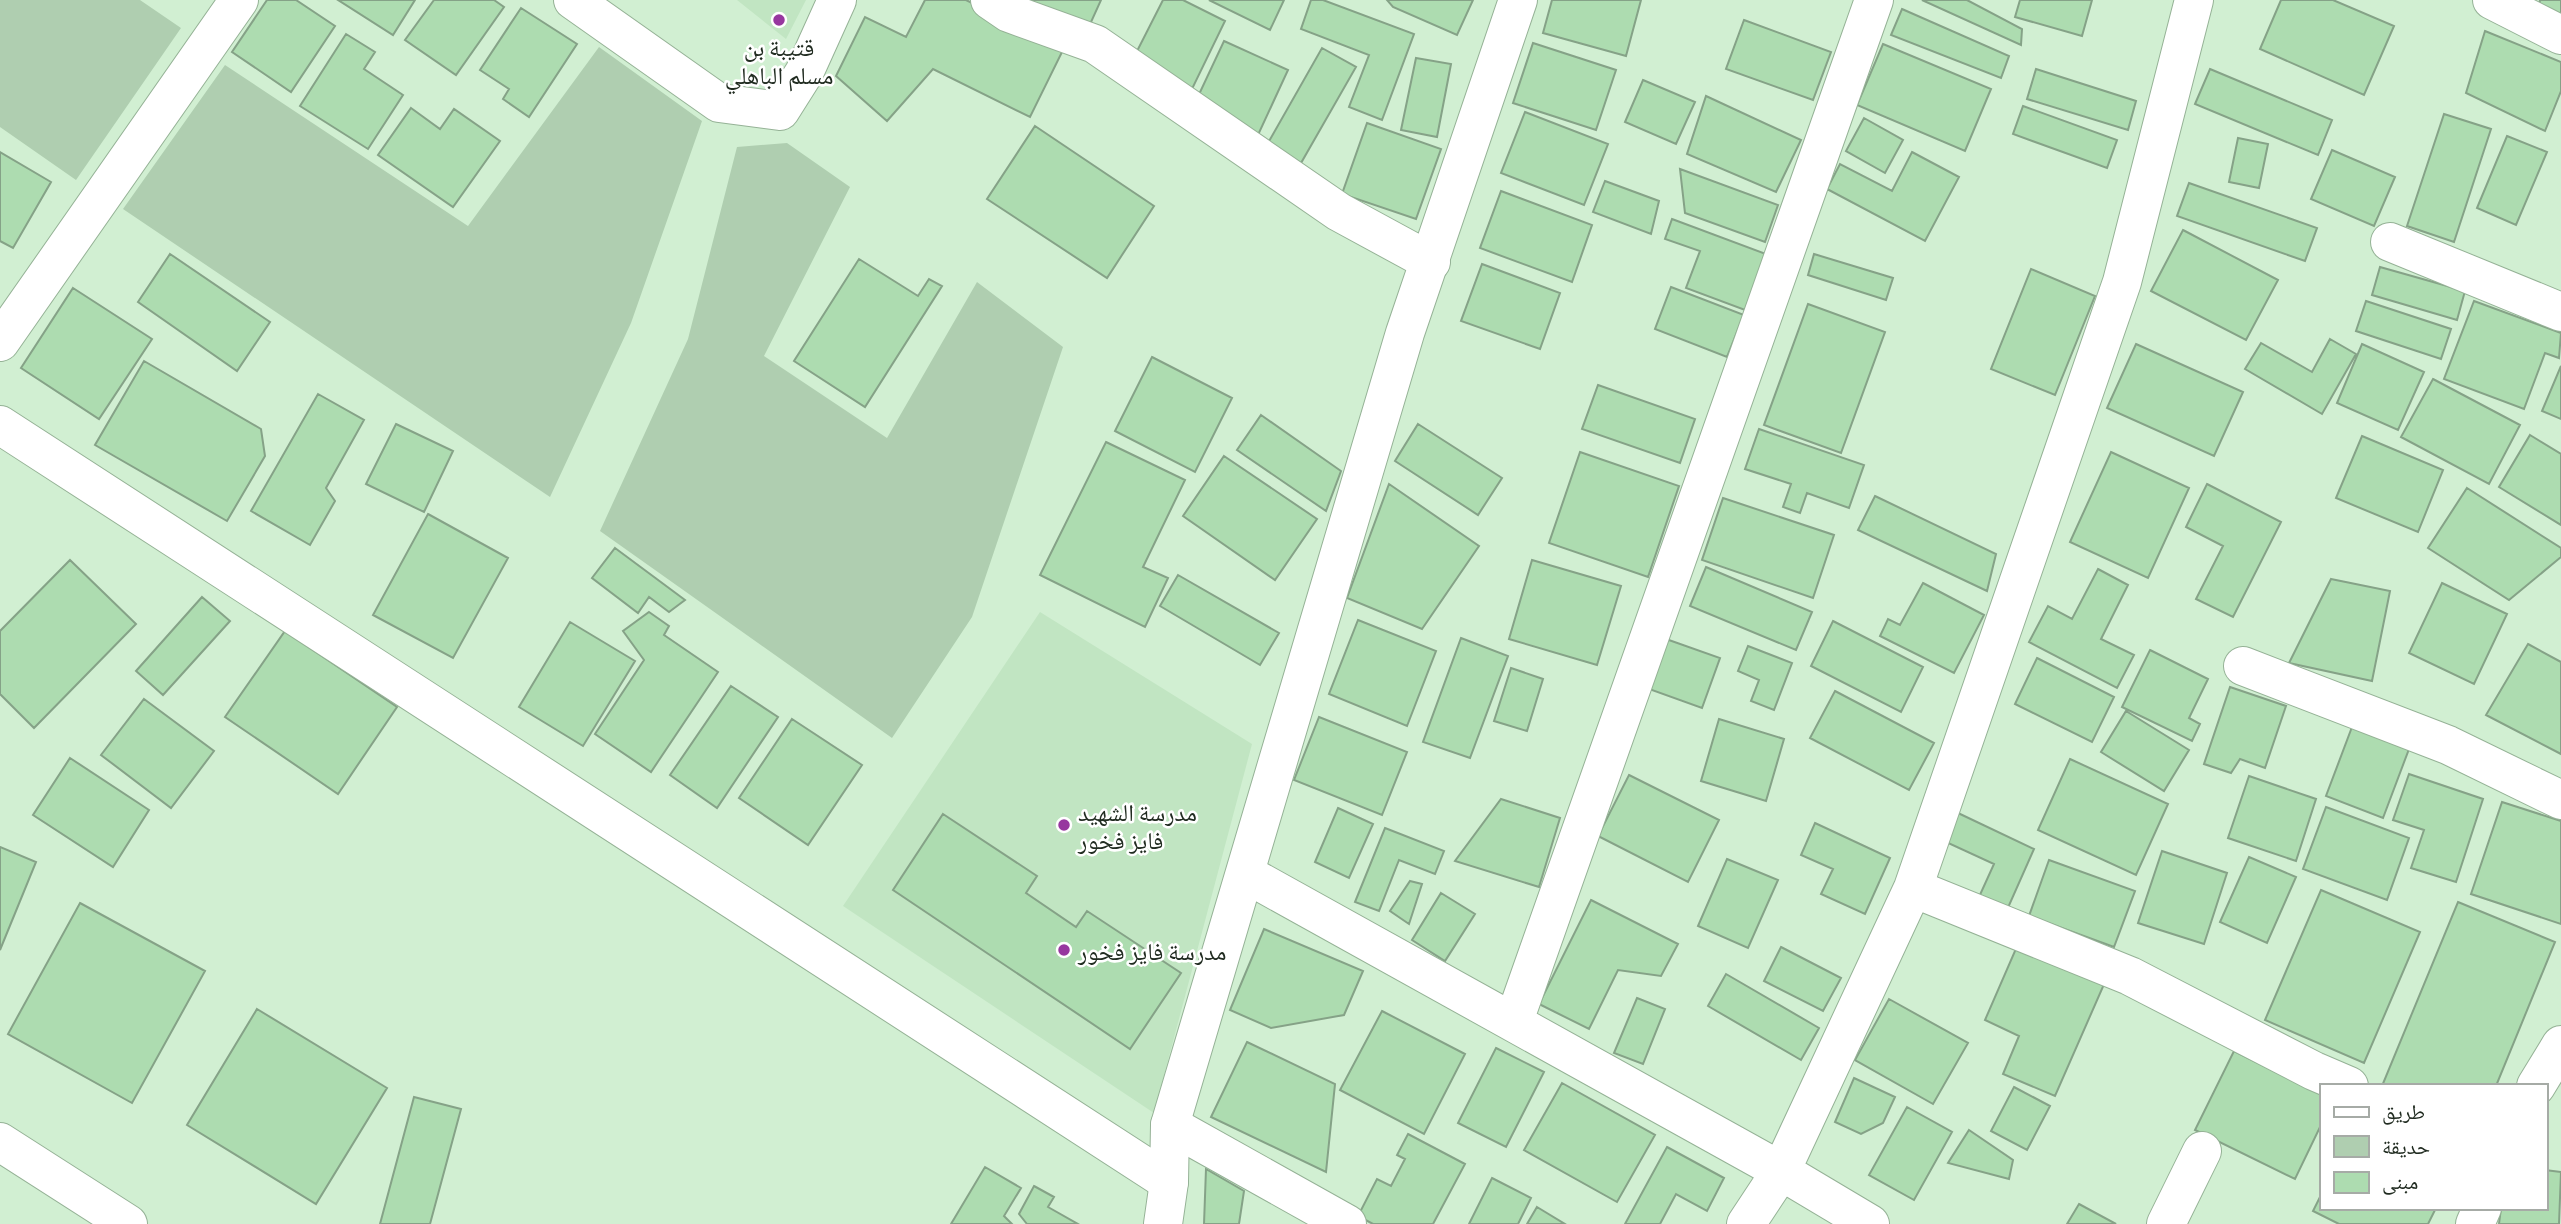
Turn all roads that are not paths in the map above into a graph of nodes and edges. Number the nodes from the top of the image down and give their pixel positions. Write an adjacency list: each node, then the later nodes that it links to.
1 (239, 0): 13 (street)
2 (573, 0): 3 (street)
3 (837, 0)
4 (990, 0): 11 (street)
5 (1518, 0): 11 (street)
6 (1874, 0): 19 (street)
7 (2194, 0): 18 (street)
8 (2492, 0): 9 (street)
9 (2561, 35)
10 (2390, 242): 12 (street)
11 (1431, 262): 17 (street)
12 (2561, 312)
13 (0, 342)
14 (0, 425): 27 (street)
15 (2243, 666): 16 (street)
16 (2561, 800)
17 (1246, 874): 19 (street); 23 (street)
18 (1913, 888): 21 (street); 26 (street)
19 (1514, 1021): 26 (street)
20 (2561, 1045): 22 (street)
21 (2344, 1084)
22 (2537, 1084)
23 (1170, 1125): 27 (street); 30 (street)
24 (0, 1142): 28 (street)
25 (2203, 1151): 33 (street)
26 (1781, 1171): 31 (street); 32 (street)
27 (1169, 1182): 29 (street)
28 (128, 1224)
29 (1163, 1224)
30 (1348, 1224)
31 (1746, 1224)
32 (1870, 1224)
33 (2166, 1224)

